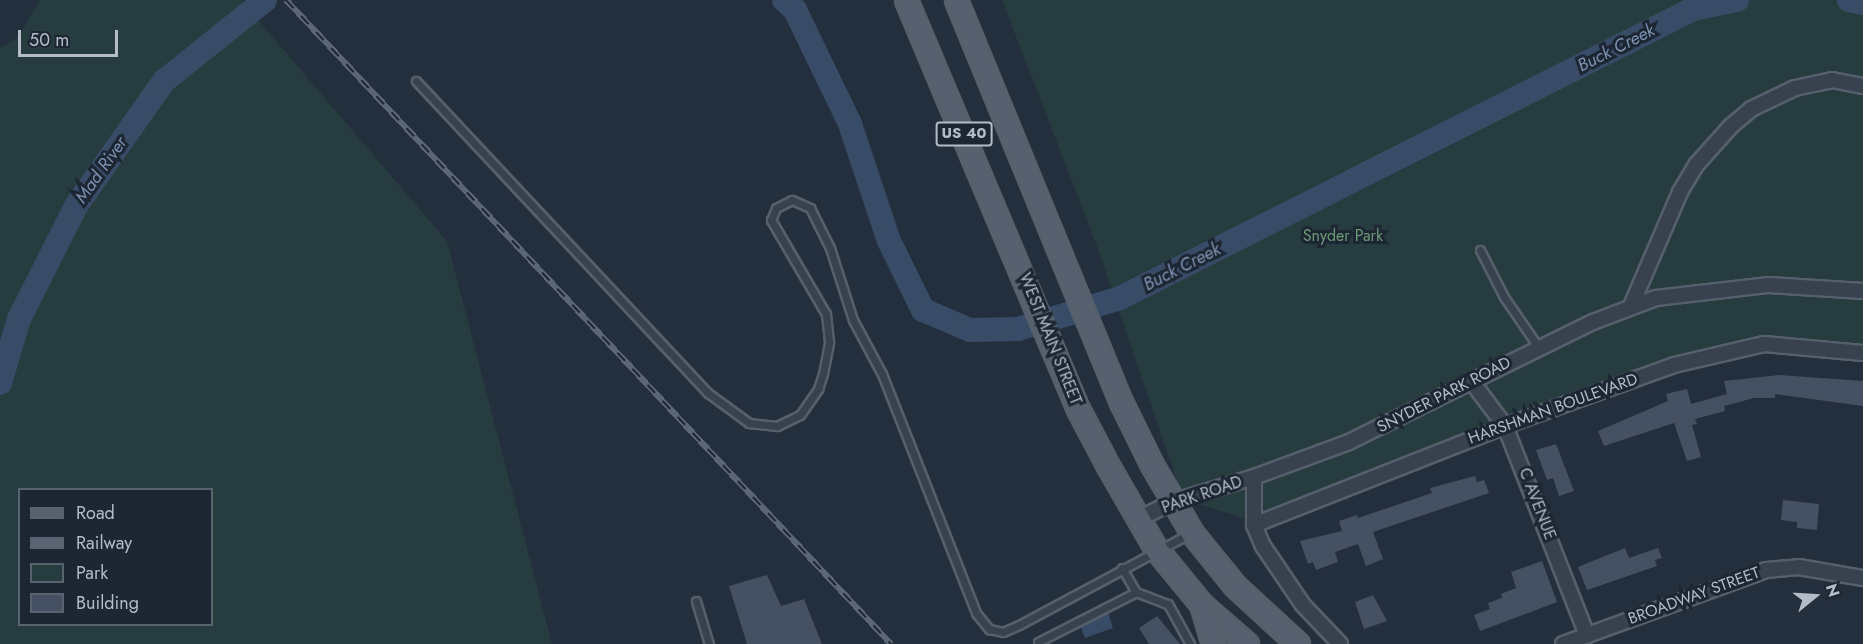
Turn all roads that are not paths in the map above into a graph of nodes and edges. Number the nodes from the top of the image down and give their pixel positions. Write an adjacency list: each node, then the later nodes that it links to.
1 (906, 0): 14 (main road, WEST MAIN STREET / US 40)
2 (956, 0): 13 (main road, US 40)
3 (416, 81): 18 (lane)
4 (1863, 86): 7 (street)
5 (1480, 250): 8 (lane)
6 (1863, 291): 7 (street, SNYDER PARK ROAD)
7 (1630, 306): 8 (street, SNYDER PARK ROAD)
8 (1539, 348): 10 (street, SNYDER PARK ROAD)
9 (1863, 353): 11 (street, HARSHMAN BOULEVARD)
10 (1472, 382): 11 (street, C AVENUE); 12 (street, SNYDER PARK ROAD)
11 (1505, 426): 15 (street, HARSHMAN BOULEVARD); 23 (street, C AVENUE)
12 (1254, 477): 13 (street, PARK ROAD); 15 (street, PARK ROAD)
13 (1172, 501): 14 (street, PARK ROAD); 16 (main road, US 40)
14 (1137, 520): 17 (main road, WEST MAIN STREET / US 40)
15 (1254, 525): 30 (street, PARK ROAD)
16 (1192, 533): 17 (lane); 24 (main road, US 40)
17 (1156, 549): 18 (lane); 22 (main road, WEST MAIN STREET / US 40)
18 (1122, 568): 20 (lane)
19 (1863, 578): 23 (street, BROADWAY STREET)
20 (1136, 592): 25 (lane); 27 (lane)
21 (696, 601): 26 (lane)
22 (1201, 604): 28 (main road); 29 (main road, WEST MAIN STREET / US 40)
23 (1587, 635): 31 (street, BROADWAY STREET)
24 (1292, 639)
25 (1038, 642)
26 (709, 644)
27 (1190, 644)
28 (1213, 644)
29 (1247, 644)
30 (1340, 644)
31 (1563, 644)

